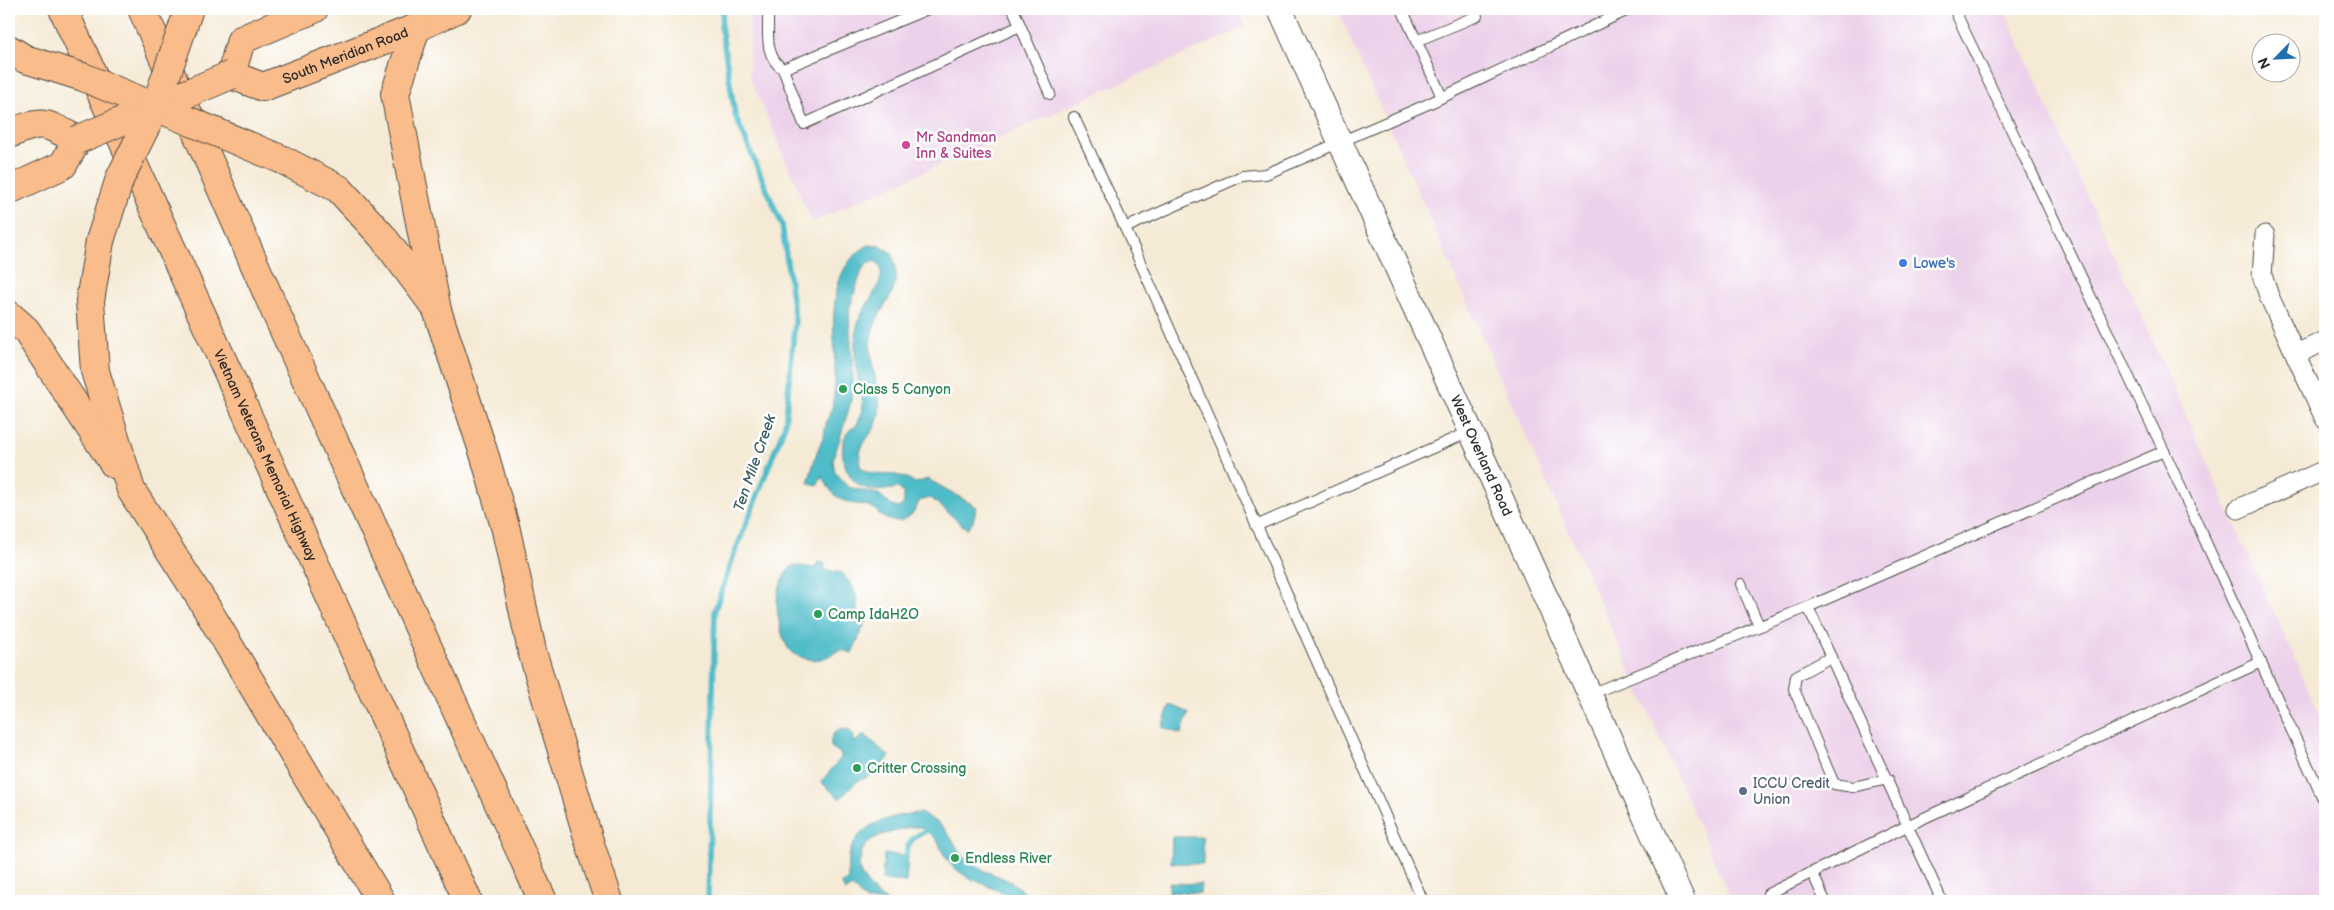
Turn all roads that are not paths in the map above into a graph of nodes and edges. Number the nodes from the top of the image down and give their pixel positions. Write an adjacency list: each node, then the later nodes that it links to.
1 (63, 9): 52 (main road, Vietnam Veterans Memorial Highway)
2 (142, 9): 53 (main road)
3 (189, 9): 22 (main road, bridge)
4 (314, 9): 19 (main road)
5 (457, 9): 15 (main road, South Meridian Road)
6 (768, 9): 18 (lane)
7 (928, 9): 18 (lane)
8 (1013, 9): 14 (lane)
9 (1280, 9): 26 (street, West Overland Road)
10 (1402, 9): 16 (lane)
11 (1630, 9): 21 (lane)
12 (1954, 9): 36 (lane)
13 (1477, 16): 16 (lane)
14 (1020, 26): 18 (lane); 20 (lane)
15 (416, 28): 19 (main road, South Meridian Road); 30 (main road)
16 (1416, 40): 21 (lane)
17 (17, 54): 22 (main road, bridge)
18 (783, 69)
19 (231, 75): 22 (main road, bridge)
20 (1050, 94)
21 (1442, 97): 26 (lane)
22 (155, 108): 25 (main road, bridge); 30 (main road, bridge); 38 (main road, bridge)
23 (1074, 118): 28 (lane)
24 (9, 134): 25 (main road)
25 (77, 140): 27 (main road)
26 (1340, 141): 28 (lane); 35 (street, West Overland Road)
27 (9, 190)
28 (1125, 228): 40 (lane)
29 (2265, 235): 33 (street)
30 (437, 310): 54 (main road)
31 (9, 315): 38 (main road)
32 (2325, 341): 33 (street)
33 (2296, 354): 34 (street)
34 (2325, 419)
35 (1472, 430): 40 (lane); 46 (street, West Overland Road)
36 (2164, 451): 42 (lane); 45 (lane)
37 (2325, 470): 39 (street)
38 (131, 490): 51 (main road)
39 (2238, 509)
40 (1256, 526): 55 (lane)
41 (1741, 584): 43 (lane)
42 (1808, 607): 43 (lane); 44 (lane)
43 (1759, 626): 46 (lane)
44 (1831, 657): 47 (lane); 47 (lane)
45 (2262, 662): 48 (lane); 49 (lane)
46 (1590, 694): 56 (street, West Overland Road)
47 (1888, 779): 49 (lane)
48 (2325, 802)
49 (1909, 825): 50 (lane); 59 (lane)
50 (1812, 872): 57 (lane); 58 (lane)
51 (381, 901)
52 (468, 901)
53 (543, 901)
54 (609, 901)
55 (1422, 901)
56 (1683, 901)
57 (1771, 901)
58 (1825, 901)
59 (1942, 901)

